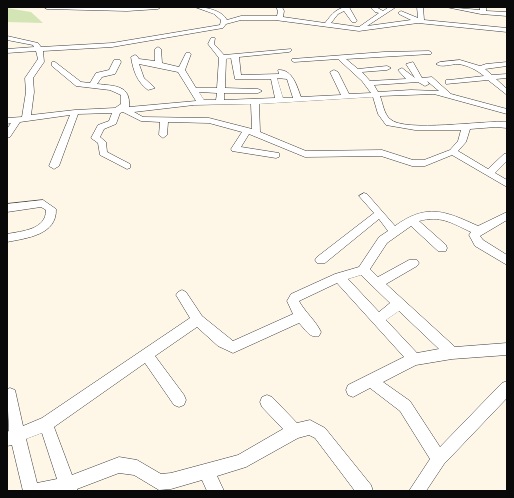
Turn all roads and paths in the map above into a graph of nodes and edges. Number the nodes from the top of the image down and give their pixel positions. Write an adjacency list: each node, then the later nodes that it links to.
1 (47, 7): 2 (street)
2 (158, 7)
3 (198, 7): 18 (street)
4 (279, 7): 15 (street)
5 (348, 7): 14 (street); 16 (street); 19 (street)
6 (374, 7): 11 (street)
7 (393, 7): 11 (street)
8 (420, 7): 17 (street)
9 (481, 10): 12 (street); 13 (street); 20 (street)
10 (401, 12): 17 (street)
11 (384, 13): 22 (street)
12 (450, 14): 17 (street); 20 (street)
13 (507, 14)
14 (360, 16)
15 (279, 19): 18 (street); 19 (street)
16 (354, 21)
17 (417, 21): 21 (street); 22 (street)
18 (224, 23): 26 (street)
19 (327, 25): 22 (street)
20 (475, 26): 23 (street)
21 (425, 28)
22 (359, 29)
23 (507, 30)
24 (7, 38): 26 (street)
25 (213, 39): 32 (street)
26 (38, 49): 29 (street); 78 (street)
27 (158, 49): 40 (street)
28 (289, 50): 33 (street)
29 (7, 51)
30 (429, 53): 34 (street)
31 (188, 54): 44 (street)
32 (223, 57): 33 (street); 62 (street)
33 (235, 57): 49 (street)
34 (340, 57): 35 (street); 45 (street)
35 (294, 60)
36 (117, 62): 57 (street)
37 (55, 64): 57 (street)
38 (410, 64): 53 (street)
39 (440, 64): 47 (street)
40 (159, 65): 44 (street); 59 (street)
41 (387, 68): 45 (street)
42 (277, 69): 49 (street)
43 (505, 69): 47 (street); 47 (street)
44 (181, 70): 61 (street)
45 (355, 71): 51 (street)
46 (334, 72): 67 (street)
47 (484, 74): 54 (street); 58 (street)
48 (407, 75): 51 (street); 53 (street); 55 (street)
49 (287, 76): 69 (street)
50 (443, 76): 54 (street)
51 (362, 77): 55 (street)
52 (274, 80): 71 (street)
53 (420, 80): 64 (street); 68 (street)
54 (449, 82): 60 (street)
55 (368, 83): 66 (street)
56 (507, 84): 58 (street)
57 (92, 85): 75 (street)
58 (497, 85): 60 (street); 65 (street)
59 (151, 88)
60 (456, 88): 74 (street)
61 (195, 90): 62 (street); 72 (street)
62 (221, 90): 63 (street); 73 (street)
63 (258, 91)
64 (434, 92): 66 (street); 68 (street)
65 (507, 93)
66 (376, 94): 67 (street); 85 (street)
67 (346, 96): 69 (street)
68 (448, 96): 74 (street)
69 (298, 100): 71 (street)
70 (255, 101): 71 (street); 73 (street); 87 (street)
71 (280, 101)
72 (198, 102): 73 (street); 75 (street); 80 (street)
73 (217, 102): 82 (street)
74 (471, 102): 77 (street)
75 (123, 108): 76 (street); 79 (street); 94 (street)
76 (75, 112): 78 (street); 93 (street)
77 (505, 112): 83 (street)
78 (22, 118): 81 (street); 88 (street)
79 (164, 119): 80 (street); 89 (street)
80 (190, 120): 82 (street)
81 (7, 121)
82 (209, 121): 86 (street)
83 (496, 124): 84 (street); 85 (street)
84 (507, 125)
85 (466, 127): 90 (street)
86 (247, 131): 87 (street); 91 (street)
87 (256, 133): 90 (street)
88 (7, 135)
89 (163, 135)
90 (453, 152): 95 (street)
91 (276, 155)
92 (507, 156): 95 (street)
93 (54, 166)
94 (127, 166)
95 (489, 173): 96 (street)
96 (507, 184)
97 (364, 196): 99 (street)
98 (7, 208): 104 (street)
99 (380, 213): 103 (street); 106 (street)
100 (507, 216): 102 (street)
101 (411, 220): 102 (street); 103 (street); 105 (street)
102 (478, 231): 107 (street)
103 (394, 232): 109 (street)
104 (7, 238)
105 (442, 248)
106 (321, 260)
107 (507, 261)
108 (413, 263): 111 (street)
109 (363, 270): 110 (street); 111 (street)
110 (339, 277): 114 (street); 115 (street)
111 (378, 283): 113 (street)
112 (182, 295): 116 (street)
113 (400, 303): 115 (street); 119 (street)
114 (301, 316): 116 (street); 117 (street)
115 (378, 319): 121 (street)
116 (198, 320): 120 (street)
117 (315, 332)
118 (507, 349): 119 (street)
119 (452, 352): 121 (street)
120 (146, 354): 126 (street); 128 (street)
121 (414, 359): 122 (street)
122 (371, 381): 124 (street); 131 (street)
123 (507, 388): 131 (street)
124 (353, 390)
125 (10, 395): 130 (street)
126 (179, 400)
127 (267, 402): 129 (street)
128 (46, 424): 130 (street); 133 (street)
129 (295, 432): 132 (street); 137 (street)
130 (12, 437): 134 (street)
131 (439, 459): 138 (street)
132 (206, 472): 133 (street); 136 (street)
133 (67, 488): 135 (street)
134 (31, 491)
135 (35, 491)
136 (216, 491)
137 (365, 491)
138 (417, 491)

